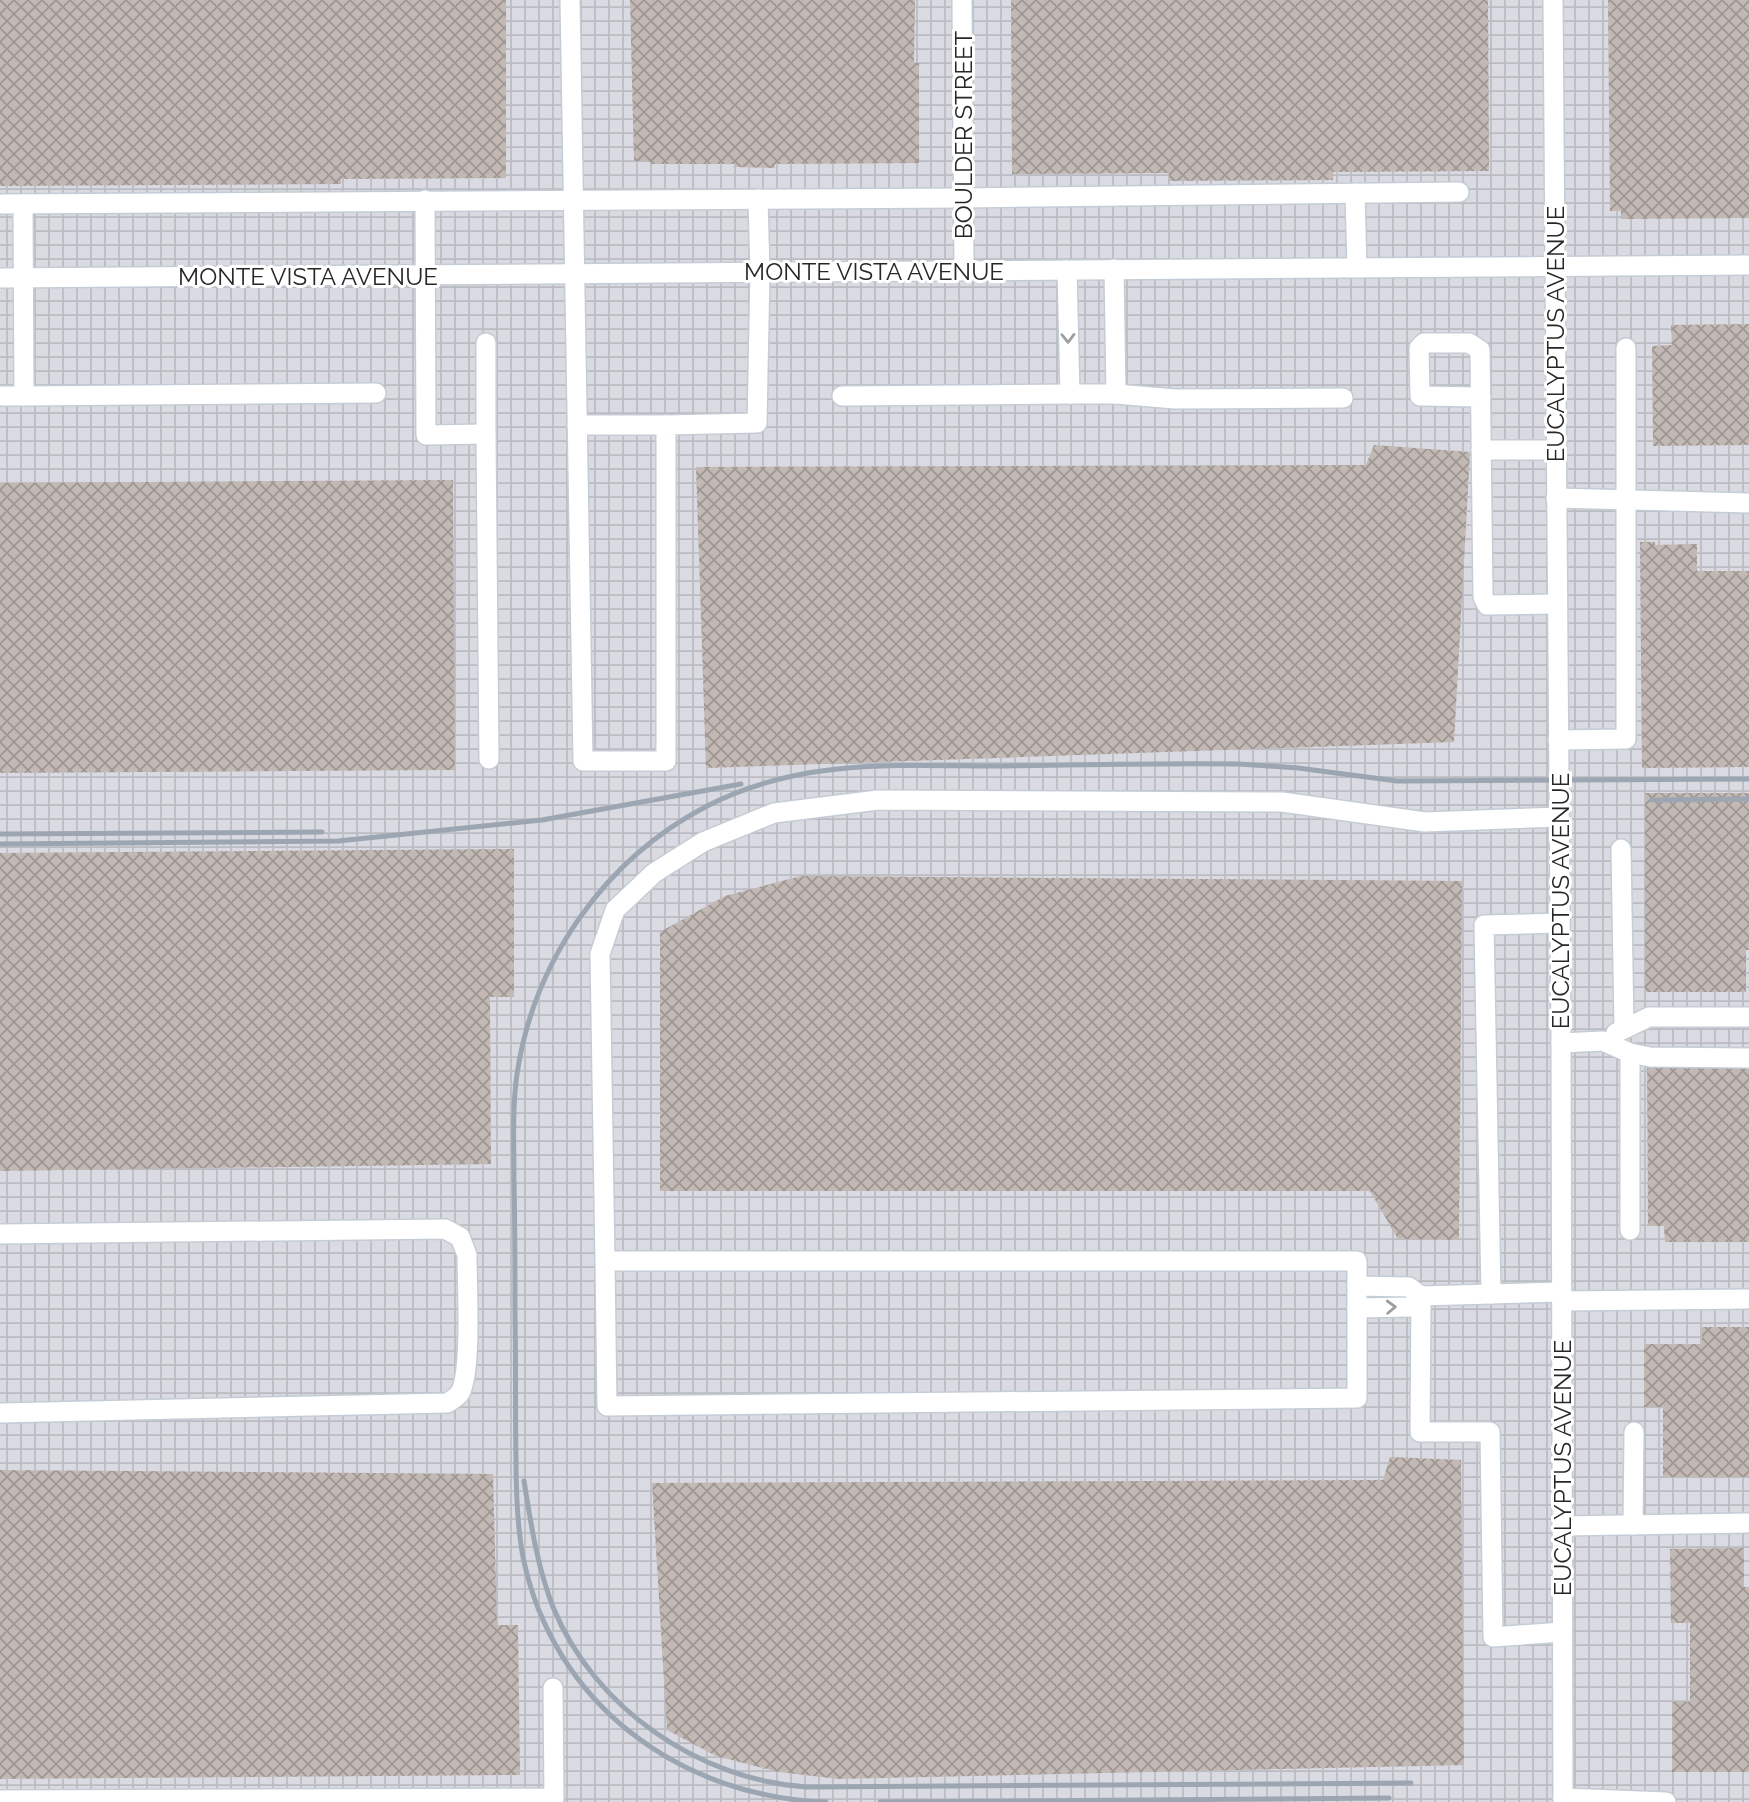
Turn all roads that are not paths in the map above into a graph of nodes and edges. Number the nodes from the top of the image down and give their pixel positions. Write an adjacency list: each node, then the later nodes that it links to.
1 (570, 0): 7 (street)
2 (962, 0): 6 (street, BOULDER STREET)
3 (1553, 0): 13 (street, EUCALYPTUS AVENUE)
4 (1459, 192): 5 (street)
5 (1355, 193): 6 (street); 14 (street)
6 (963, 198): 8 (street); 16 (street, BOULDER STREET)
7 (575, 199): 8 (street); 9 (street); 19 (street)
8 (758, 199): 18 (street)
9 (425, 200): 11 (street); 20 (street)
10 (0, 204): 11 (street)
11 (23, 204): 22 (street)
12 (1749, 265): 13 (street, MONTE VISTA AVENUE)
13 (1554, 267): 14 (street, MONTE VISTA AVENUE); 37 (street, EUCALYPTUS AVENUE)
14 (1357, 268): 15 (street, MONTE VISTA AVENUE)
15 (1114, 269): 17 (street, MONTE VISTA AVENUE); 27 (street)
16 (964, 270): 17 (street, MONTE VISTA AVENUE); 18 (street, MONTE VISTA AVENUE)
17 (1067, 270): 26 (street, one-way to 26)
18 (760, 272): 19 (street, MONTE VISTA AVENUE); 34 (street)
19 (574, 273): 20 (street, MONTE VISTA AVENUE); 33 (street)
20 (423, 275): 22 (street, MONTE VISTA AVENUE); 35 (street)
21 (0, 278): 22 (street, MONTE VISTA AVENUE)
22 (23, 278): 29 (street)
23 (486, 344): 35 (street)
24 (1626, 348): 39 (street)
25 (376, 393): 29 (street)
26 (1070, 394): 27 (street); 30 (street)
27 (1116, 394): 32 (street)
28 (0, 396): 29 (street)
29 (24, 396)
30 (842, 396)
31 (1481, 397): 36 (street)
32 (1343, 398)
33 (577, 425): 34 (street); 34 (street)
34 (666, 425)
35 (486, 434): 43 (street)
36 (1481, 450): 37 (street); 41 (street)
37 (1556, 450): 38 (street, EUCALYPTUS AVENUE)
38 (1556, 498): 39 (street); 41 (street, EUCALYPTUS AVENUE)
39 (1627, 500): 40 (street); 42 (street)
40 (1749, 503)
41 (1557, 604): 42 (street, EUCALYPTUS AVENUE)
42 (1558, 740): 44 (street, EUCALYPTUS AVENUE)
43 (489, 759)
44 (1559, 817): 46 (street, EUCALYPTUS AVENUE); 55 (street)
45 (1621, 849): 48 (street)
46 (1560, 923): 50 (street, EUCALYPTUS AVENUE); 57 (street)
47 (1749, 1017): 48 (street)
48 (1624, 1027): 49 (street)
49 (1604, 1041): 50 (street); 51 (street)
50 (1561, 1043): 59 (street, EUCALYPTUS AVENUE)
51 (1630, 1053): 52 (street); 53 (street)
52 (1749, 1058)
53 (1630, 1230)
54 (0, 1234): 62 (street)
55 (605, 1261): 56 (street); 61 (street)
56 (1357, 1286): 58 (street); 61 (street)
57 (1492, 1294): 58 (street); 59 (street)
58 (1421, 1296): 61 (street, one-way to 58); 67 (street)
59 (1562, 1296): 60 (street); 66 (street, EUCALYPTUS AVENUE)
60 (1749, 1299)
61 (1357, 1308)
62 (0, 1413)
63 (1634, 1432): 65 (street)
64 (1749, 1523): 65 (street)
65 (1633, 1525): 66 (street)
66 (1562, 1526): 67 (street, EUCALYPTUS AVENUE)
67 (1562, 1632): 70 (street, EUCALYPTUS AVENUE)
68 (553, 1688): 69 (street)
69 (0, 1800)
70 (1563, 1800): 71 (street)
71 (1666, 1802)

